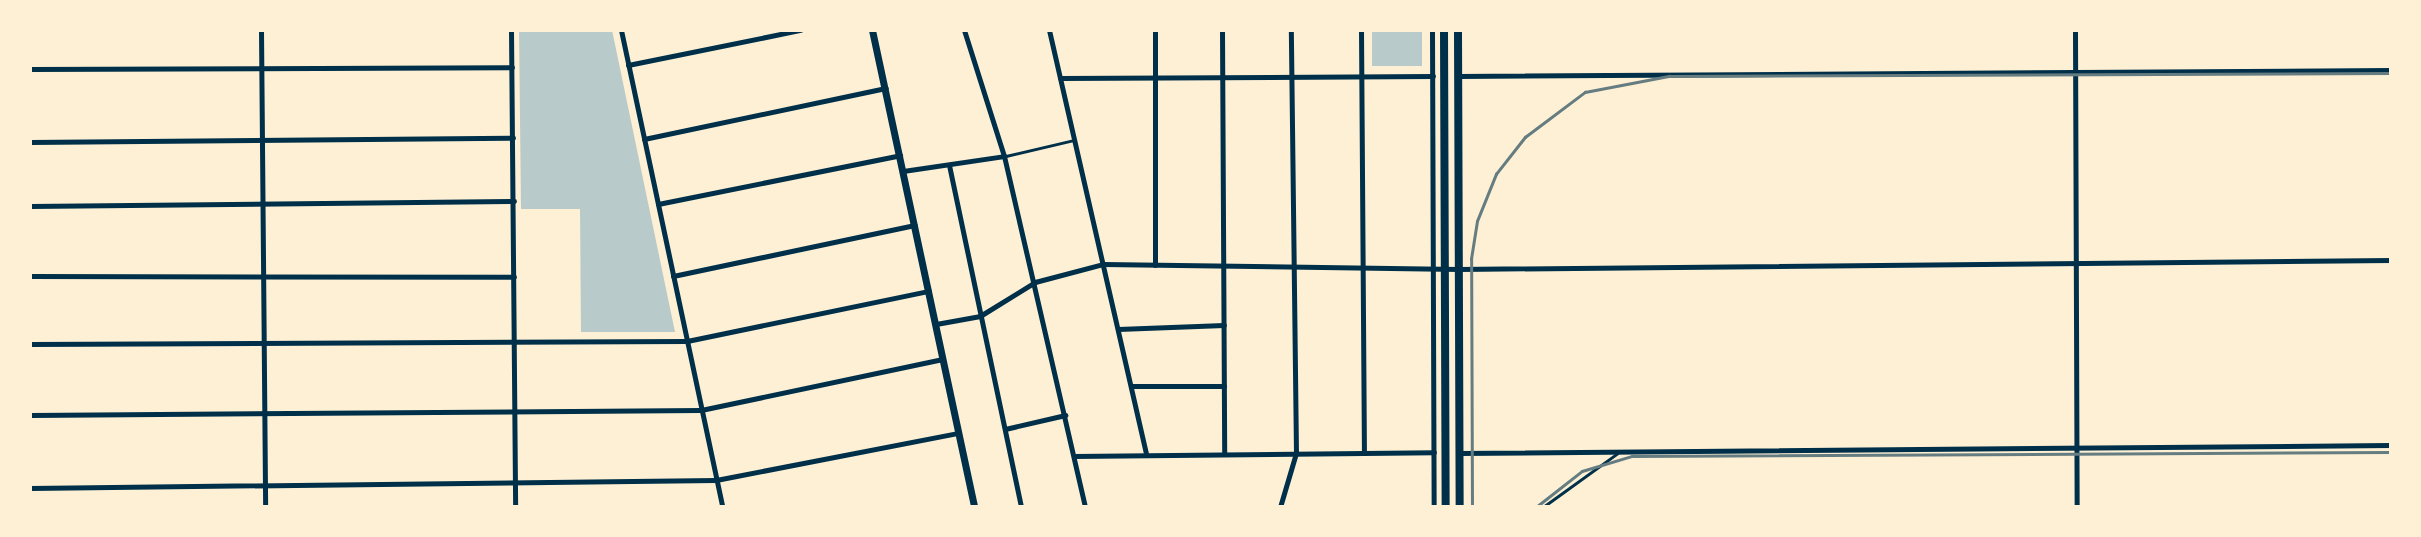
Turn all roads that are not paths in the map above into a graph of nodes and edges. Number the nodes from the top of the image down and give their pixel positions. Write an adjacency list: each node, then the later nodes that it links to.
1 (261, 30): 18 (street)
2 (511, 30): 17 (street)
3 (621, 30): 16 (street)
4 (800, 30): 16 (street)
5 (872, 30): 29 (street)
6 (964, 30): 36 (street)
7 (1049, 30): 28 (street)
8 (1155, 30): 24 (street)
9 (1222, 30): 25 (street)
10 (1292, 30): 26 (street)
11 (1361, 30): 27 (street)
12 (1432, 30): 22 (street)
13 (1444, 30): 52 (main road)
14 (1458, 30): 23 (main road)
15 (2075, 30): 21 (street)
16 (628, 65): 31 (street)
17 (512, 67): 18 (street); 30 (street)
18 (261, 68): 19 (street); 33 (street)
19 (30, 69)
20 (2391, 70): 21 (street)
21 (2075, 71): 23 (street); 44 (street)
22 (1433, 76): 27 (street); 48 (street)
23 (1459, 76): 53 (main road)
24 (1155, 77): 25 (street); 28 (street); 49 (street)
25 (1223, 77): 26 (street); 50 (street)
26 (1292, 77): 27 (street); 51 (street)
27 (1362, 77): 47 (street)
28 (1060, 78): 32 (street)
29 (886, 88): 31 (street); 35 (street)
30 (513, 138): 33 (street); 39 (street)
31 (644, 139): 40 (street)
32 (1074, 140): 36 (lane); 46 (street)
33 (262, 141): 34 (street); 42 (street)
34 (30, 142)
35 (900, 155): 38 (street); 40 (street)
36 (1004, 156): 37 (street); 58 (street)
37 (949, 165): 38 (street); 60 (street)
38 (903, 171): 43 (street)
39 (514, 201): 42 (street); 57 (street)
40 (658, 204): 56 (street)
41 (30, 206): 42 (street)
42 (262, 206): 54 (street)
43 (915, 225): 56 (street); 59 (street)
44 (2075, 260): 45 (street); 53 (street); 81 (street)
45 (2391, 260)
46 (1103, 264): 49 (street); 58 (street); 63 (street)
47 (1363, 264): 48 (street); 51 (street); 82 (street)
48 (1434, 264): 52 (street); 83 (street)
49 (1155, 265): 50 (street)
50 (1224, 265): 51 (street); 62 (street)
51 (1293, 265): 86 (street)
52 (1446, 266): 53 (street); 76 (main road)
53 (1460, 269): 77 (main road)
54 (263, 275): 55 (street); 57 (street); 64 (street)
55 (30, 276)
56 (673, 276): 65 (street)
57 (514, 277): 66 (street)
58 (1035, 282): 60 (street); 75 (street)
59 (929, 291): 61 (street); 65 (street)
60 (980, 316): 61 (street); 78 (street)
61 (936, 324): 68 (street)
62 (1224, 325): 63 (street); 69 (street)
63 (1118, 329): 70 (street)
64 (263, 341): 66 (street); 67 (street); 73 (street)
65 (687, 341): 66 (street); 71 (street)
66 (514, 342): 72 (street)
67 (30, 344)
68 (943, 359): 71 (street); 79 (street)
69 (1224, 386): 70 (street); 85 (street)
70 (1131, 387): 88 (street)
71 (701, 410): 72 (street); 90 (street)
72 (515, 411): 73 (street); 91 (street)
73 (265, 413): 74 (street); 92 (street)
74 (30, 415)
75 (1065, 415): 78 (street); 89 (street)
76 (1446, 419): 77 (main road); 103 (main road)
77 (1460, 419): 87 (main road)
78 (1005, 429): 99 (street)
79 (958, 433): 90 (street); 94 (street)
80 (2391, 445): 81 (street)
81 (2076, 447): 84 (street); 106 (street)
82 (1364, 452): 83 (street); 86 (street)
83 (1434, 452): 102 (street)
84 (1621, 452): 87 (street); 105 (lane)
85 (1224, 453): 86 (street); 88 (street)
86 (1296, 453): 101 (street)
87 (1460, 453): 104 (main road)
88 (1146, 454): 89 (street)
89 (1074, 456): 100 (street)
90 (716, 480): 91 (street); 97 (street)
91 (515, 483): 92 (street); 96 (street)
92 (265, 485): 93 (street); 95 (street)
93 (30, 488)
94 (974, 506): 98 (street)
95 (265, 507)
96 (515, 507)
97 (722, 507)
98 (964, 507)
99 (1021, 507)
100 (1085, 507)
101 (1280, 507)
102 (1434, 507)
103 (1446, 507)
104 (1460, 507)
105 (1543, 507)
106 (2077, 507)

